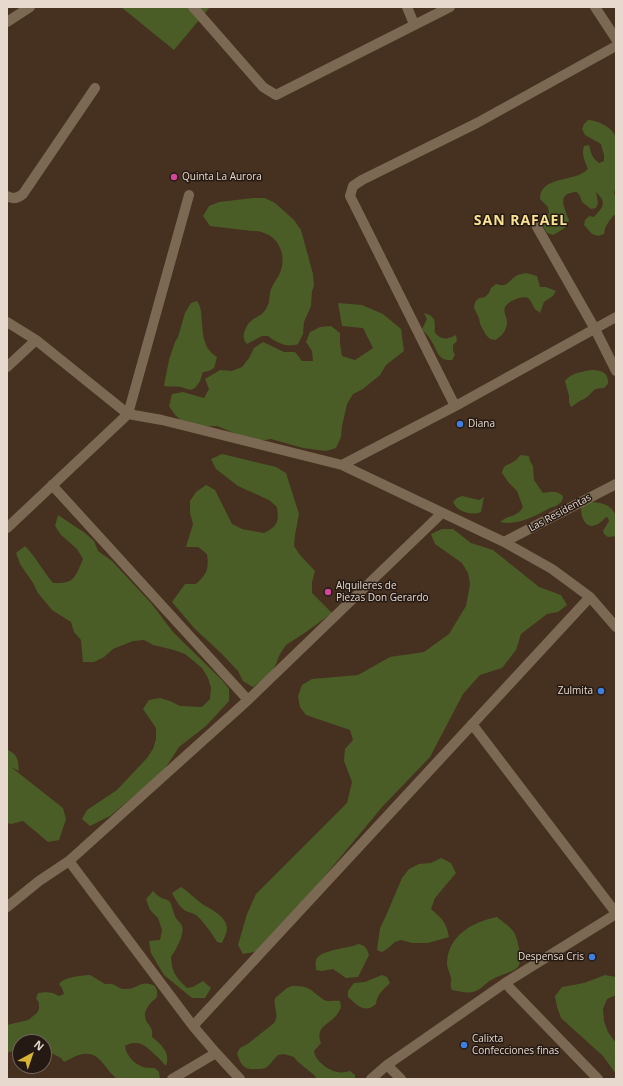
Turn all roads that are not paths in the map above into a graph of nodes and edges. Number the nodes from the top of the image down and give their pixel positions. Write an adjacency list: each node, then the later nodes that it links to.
1 (30, 7): 6 (street)
2 (193, 7): 7 (street)
3 (407, 7): 7 (street)
4 (450, 7): 7 (street)
5 (595, 7): 8 (street)
6 (7, 22)
7 (414, 24)
8 (616, 39)
9 (616, 46): 20 (street)
10 (95, 88): 12 (street)
11 (189, 195): 21 (street)
12 (7, 196)
13 (537, 227): 16 (street)
14 (616, 317): 16 (street)
15 (7, 322): 17 (street)
16 (595, 329): 19 (street); 20 (street)
17 (36, 340): 18 (street); 21 (street)
18 (7, 367)
19 (616, 371)
20 (455, 406): 22 (street)
21 (128, 414): 22 (street); 24 (street)
22 (342, 465): 25 (street)
23 (616, 484): 27 (street, Las Residentas)
24 (52, 485): 26 (street); 30 (street)
25 (442, 513): 27 (street); 30 (street)
26 (7, 528)
27 (504, 542): 28 (street)
28 (590, 597): 29 (street); 31 (street)
29 (616, 627)
30 (248, 700): 32 (street)
31 (472, 724): 34 (street); 36 (street)
32 (69, 860): 33 (street); 36 (street)
33 (7, 907)
34 (616, 914): 35 (street)
35 (505, 983): 38 (street); 43 (street)
36 (193, 1026): 37 (street)
37 (216, 1053): 39 (street); 40 (street)
38 (387, 1065): 41 (street); 42 (street)
39 (172, 1079)
40 (240, 1079)
41 (371, 1079)
42 (400, 1079)
43 (598, 1079)

